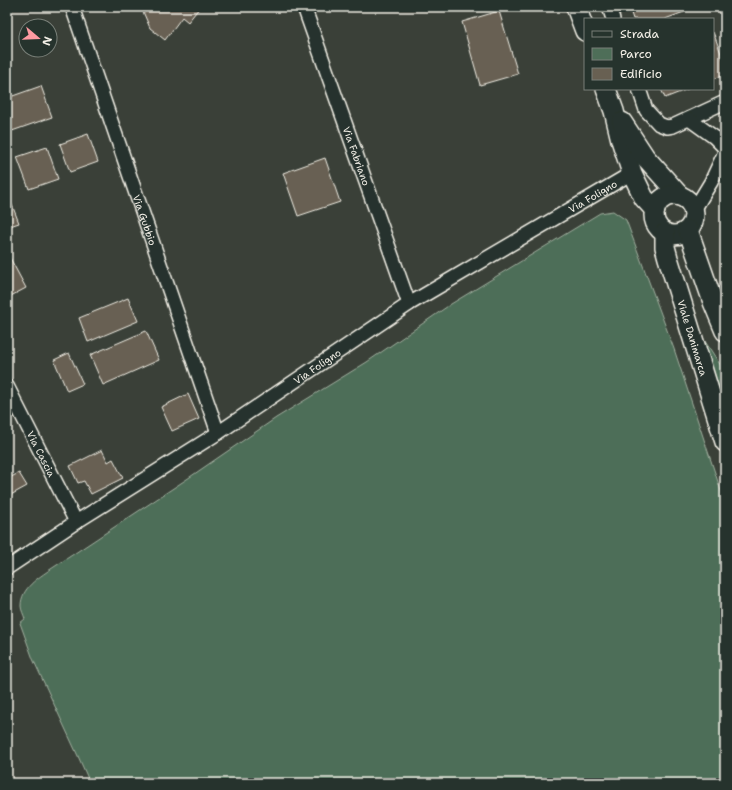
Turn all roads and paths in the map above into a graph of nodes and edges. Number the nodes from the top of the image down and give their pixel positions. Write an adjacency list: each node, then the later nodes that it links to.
1 (72, 7): 23 (street, Via Gubbio)
2 (304, 7): 20 (street, Via Fabriano)
3 (576, 7): 6 (main road)
4 (609, 7): 5 (street)
5 (613, 18)
6 (584, 28)
7 (606, 90): 10 (main road)
8 (638, 90): 11 (street)
9 (725, 102): 11 (street)
10 (614, 111): 14 (main road); 15 (main road)
11 (689, 119): 12 (street)
12 (725, 148)
13 (725, 152): 17 (street)
14 (632, 173): 16 (main road); 20 (street, Via Foligno)
15 (680, 196): 16 (main road); 17 (main road)
16 (655, 210): 19 (main road)
17 (694, 210): 18 (main road)
18 (688, 230): 19 (main road); 21 (main road)
19 (664, 233): 24 (main road, Viale Danimarca)
20 (409, 304): 23 (street, Via Foligno)
21 (725, 331)
22 (7, 386): 25 (street, Via Cascia)
23 (218, 432): 25 (street, Via Foligno)
24 (725, 442)
25 (76, 522): 26 (street, Via Foligno)
26 (7, 568)

